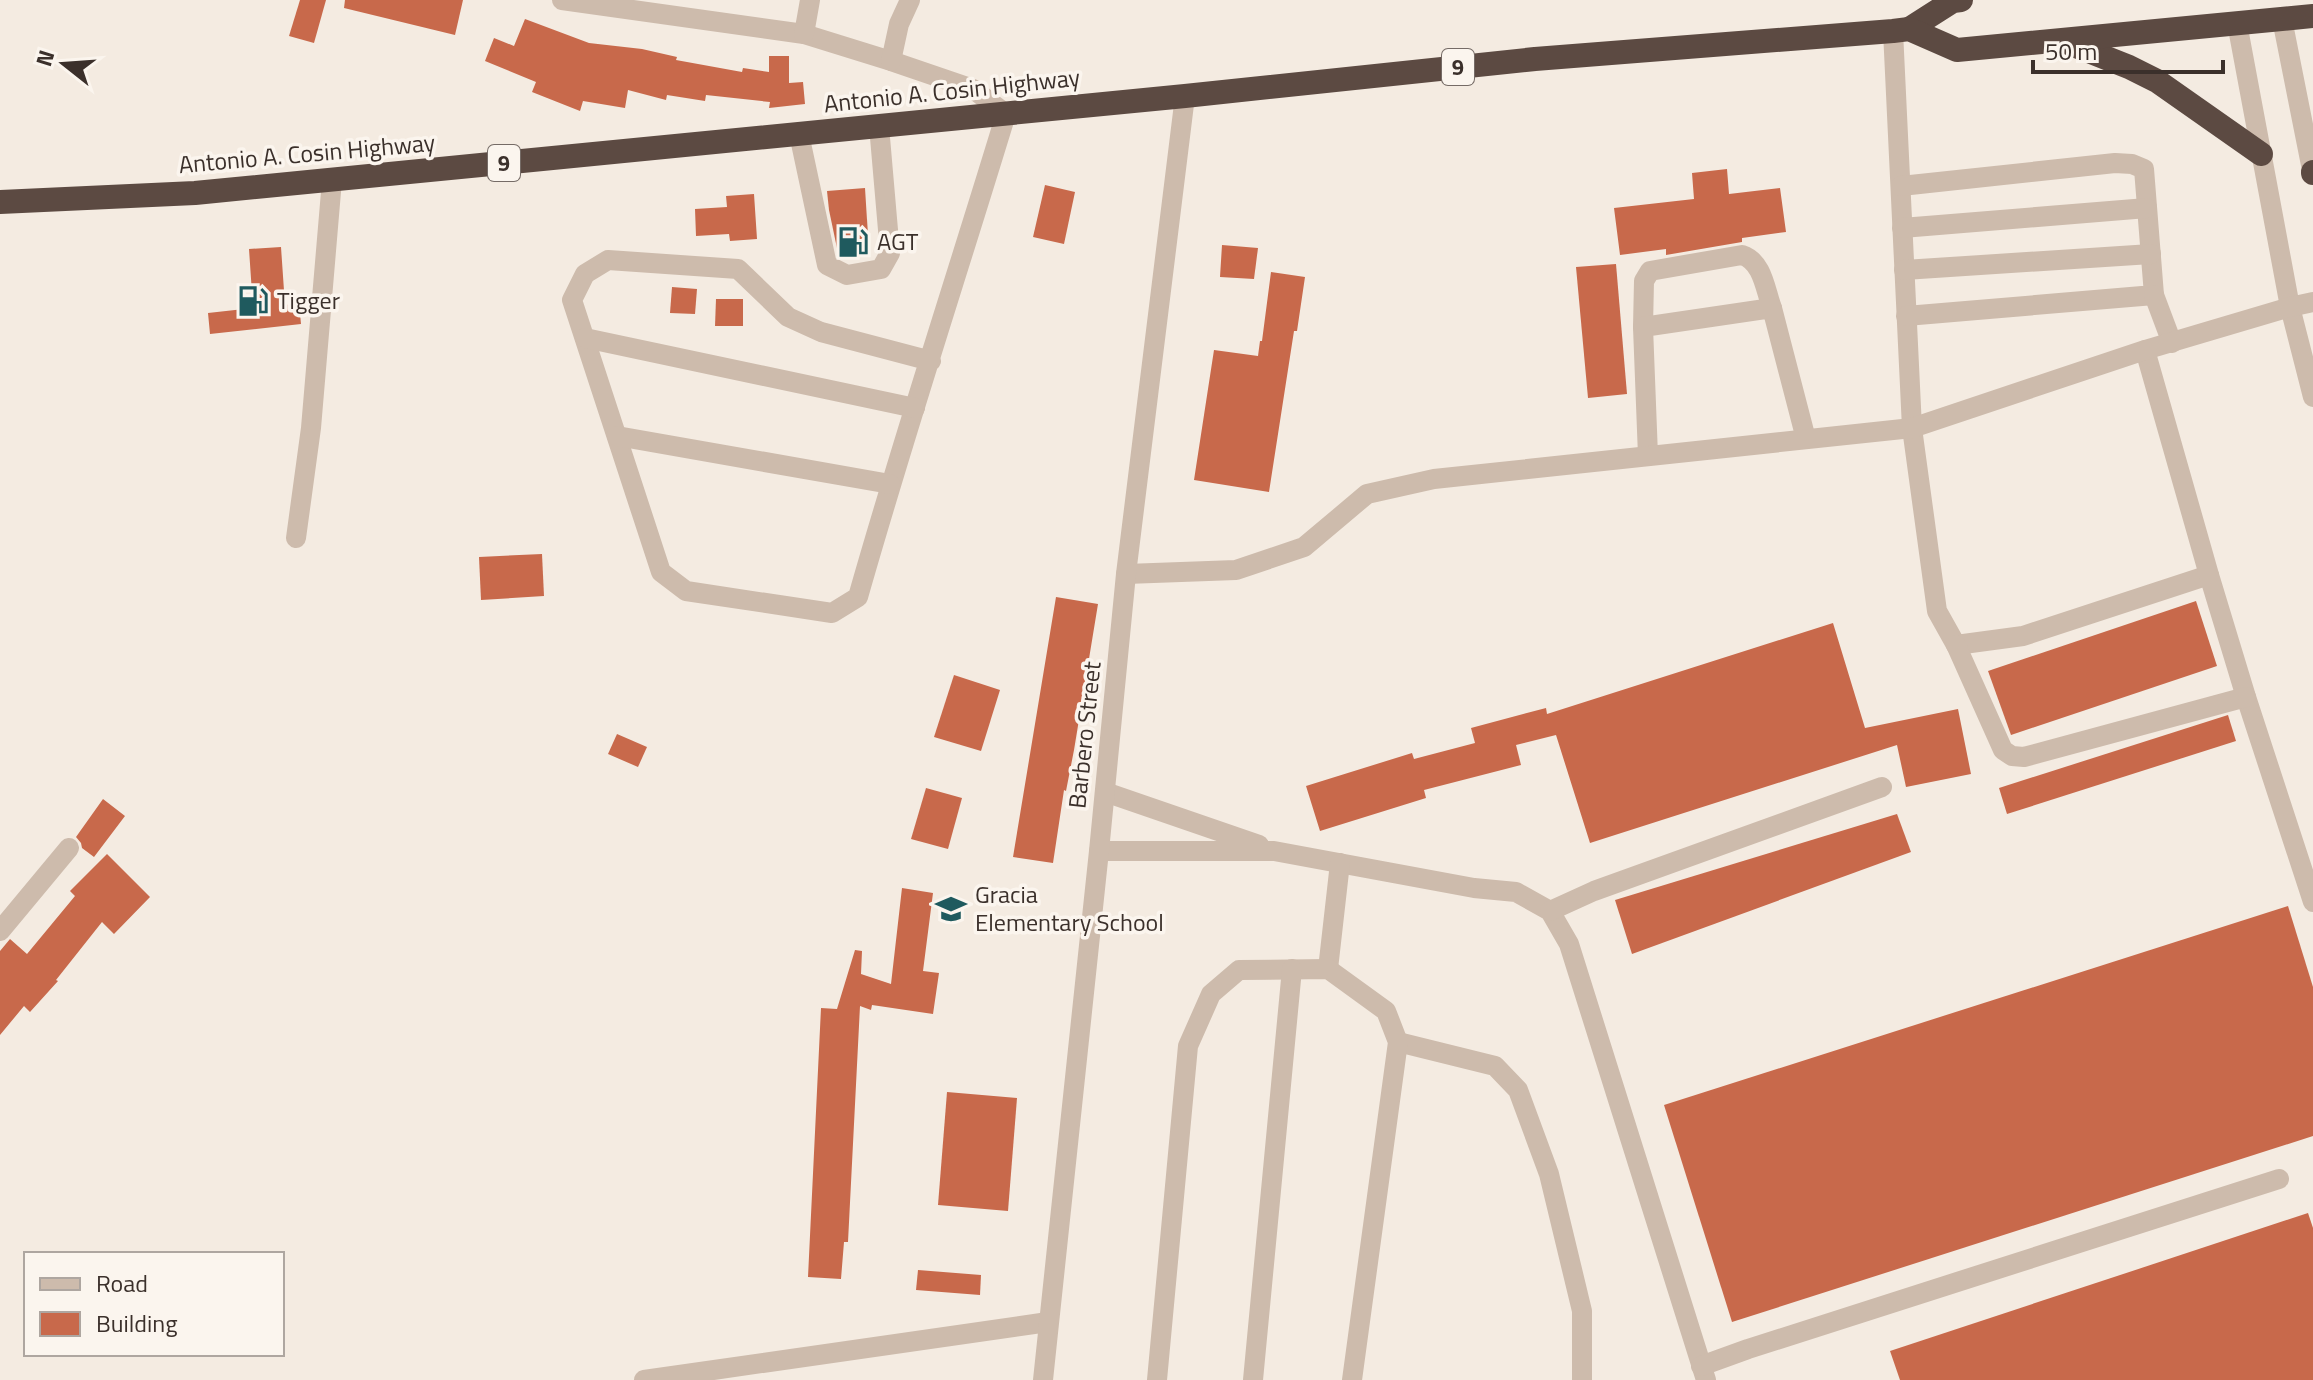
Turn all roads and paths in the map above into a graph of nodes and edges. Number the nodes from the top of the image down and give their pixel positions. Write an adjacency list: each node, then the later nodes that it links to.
1 (562, 0): 10 (street)
2 (810, 0): 10 (street)
3 (910, 0): 12 (street)
4 (1953, 0): 5 (highway, Antonio A. Cosin Highway / 9); 9 (highway, Antonio A. Cosin Highway / 9)
5 (1961, 0)
6 (2280, 10): 7 (highway, Antonio A. Cosin Highway / 9); 8 (highway, Antonio A. Cosin Highway / 9); 18 (street)
7 (2235, 12): 11 (highway, Antonio A. Cosin Highway / 9); 17 (street)
8 (2313, 16)
9 (1901, 30): 11 (highway, Antonio A. Cosin Highway / 9); 13 (highway, Antonio A. Cosin Highway / 9); 20 (street)
10 (804, 34): 12 (street)
11 (2060, 40): 17 (highway)
12 (891, 61): 14 (street)
13 (1185, 96): 14 (highway, Antonio A. Cosin Highway / 9); 44 (street, Barbero Street)
14 (1006, 114): 15 (highway, Antonio A. Cosin Highway / 9); 35 (street)
15 (879, 126): 16 (highway, Antonio A. Cosin Highway / 9); 16 (street)
16 (799, 134): 19 (highway, Antonio A. Cosin Highway / 9)
17 (2261, 154): 28 (street)
18 (2313, 173)
19 (332, 180): 21 (highway, Antonio A. Cosin Highway / 9); 43 (street)
20 (1901, 186): 22 (street); 23 (street)
21 (0, 202)
22 (2147, 208): 23 (street); 24 (street)
23 (1902, 228): 25 (street)
24 (2151, 254): 25 (street); 26 (street)
25 (1904, 270): 30 (street)
26 (2154, 295): 30 (street); 33 (street)
27 (2313, 302): 28 (street)
28 (2290, 307): 33 (street); 36 (street)
29 (1772, 308): 31 (street); 31 (street); 40 (street)
30 (1906, 316): 38 (street)
31 (1643, 327): 41 (street)
32 (585, 338): 35 (street); 37 (street); 39 (street)
33 (2172, 343): 34 (street)
34 (2145, 350): 38 (street); 45 (street)
35 (931, 361): 37 (street)
36 (2313, 397)
37 (915, 408): 42 (street)
38 (1912, 428): 40 (street); 46 (street)
39 (617, 436): 42 (street); 42 (street)
40 (1806, 439): 41 (street)
41 (1648, 456): 44 (street)
42 (890, 484)
43 (296, 538)
44 (1126, 574): 49 (street, Barbero Street)
45 (2209, 575): 46 (street); 47 (street)
46 (1956, 645): 47 (street)
47 (2246, 697): 54 (street)
48 (1882, 787): 55 (street)
49 (1105, 792): 51 (street, Barbero Street); 52 (street)
50 (69, 848): 56 (street)
51 (1099, 851): 52 (street); 61 (street, Barbero Street)
52 (1274, 851): 53 (street)
53 (1340, 863): 55 (street); 58 (street)
54 (2313, 902)
55 (1550, 911): 62 (street)
56 (0, 931)
57 (1292, 969): 58 (street); 65 (street); 66 (street)
58 (1328, 969): 59 (street)
59 (1398, 1042): 67 (street); 68 (street)
60 (2279, 1179): 62 (street)
61 (1048, 1322): 63 (street); 64 (street, Barbero Street)
62 (1704, 1373)
63 (644, 1380)
64 (1043, 1380)
65 (1157, 1380)
66 (1253, 1380)
67 (1352, 1380)
68 (1582, 1380)

